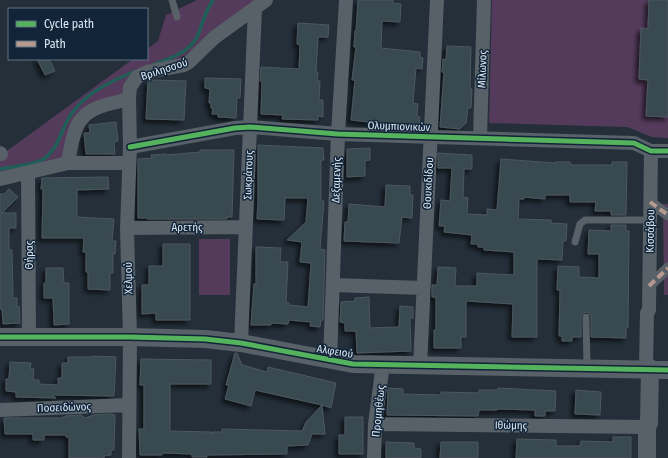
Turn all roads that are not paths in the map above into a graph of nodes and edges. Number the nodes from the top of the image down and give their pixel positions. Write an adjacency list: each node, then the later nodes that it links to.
1 (172, 0): 6 (lane)
2 (346, 0): 9 (street, Δεξαμενής)
3 (437, 0): 10 (street, Θουκιδίδου)
4 (484, 0): 11 (street, Μίλωνος)
5 (261, 4): 7 (street, Βριλησσού); 8 (street, Σωκράτους)
6 (177, 16)
7 (129, 99): 12 (street, Χελμού); 15 (street)
8 (250, 127): 9 (street, Ολυμπιονικών); 12 (street, Ολυμπιονικών); 22 (street, Σωκράτους)
9 (338, 134): 10 (street, Ολυμπιονικών); 26 (street, Δεξαμενής)
10 (431, 137): 11 (street, Ολυμπιονικών); 28 (street, Θουκιδίδου)
11 (480, 138): 13 (street, Ολυμπιονικών)
12 (130, 147): 16 (street, Χελμού)
13 (651, 151): 14 (street, Ολυμπιονικών); 19 (street, Κισσάβου)
14 (668, 151)
15 (68, 163): 16 (street); 17 (street)
16 (129, 163): 23 (street, Χελμού)
17 (28, 173): 18 (street); 31 (street, Θήρας)
18 (0, 179)
19 (650, 202): 20 (street); 21 (street, Κισσάβου)
20 (668, 215)
21 (650, 220): 24 (lane); 27 (street, Κισσάβου)
22 (246, 227): 23 (street, Αρετής); 33 (street, Σωκράτους)
23 (127, 228): 32 (street, Χελμού)
24 (575, 242)
25 (668, 268): 27 (street)
26 (333, 285): 28 (street); 34 (street, Δεξαμενής)
27 (649, 286): 38 (street, Κισσάβου)
28 (423, 288): 36 (street, Θουκιδίδου)
29 (586, 317): 37 (lane)
30 (0, 337): 31 (street, Αλφειού)
31 (29, 337): 32 (street, Αλφειού)
32 (130, 337): 33 (street, Αλφειού); 40 (street, Χελμού)
33 (241, 343): 34 (street, Αλφειού)
34 (330, 361): 35 (street, Αλφειού)
35 (383, 364): 36 (street, Αλφειού); 42 (street, Προμηθέως)
36 (420, 366): 37 (street, Αλφειού)
37 (587, 368): 38 (street, Αλφειού)
38 (648, 368): 39 (street, Αλφειού); 43 (street, Κισσάβου)
39 (668, 370)
40 (129, 405): 41 (street, Ποσειδώνος); 44 (street, Χελμού)
41 (0, 410)
42 (375, 424): 43 (street, Ιθώμης); 45 (street, Προμηθέως)
43 (647, 427): 46 (street, Κισσάβου)
44 (129, 458)
45 (374, 458)
46 (647, 458)

